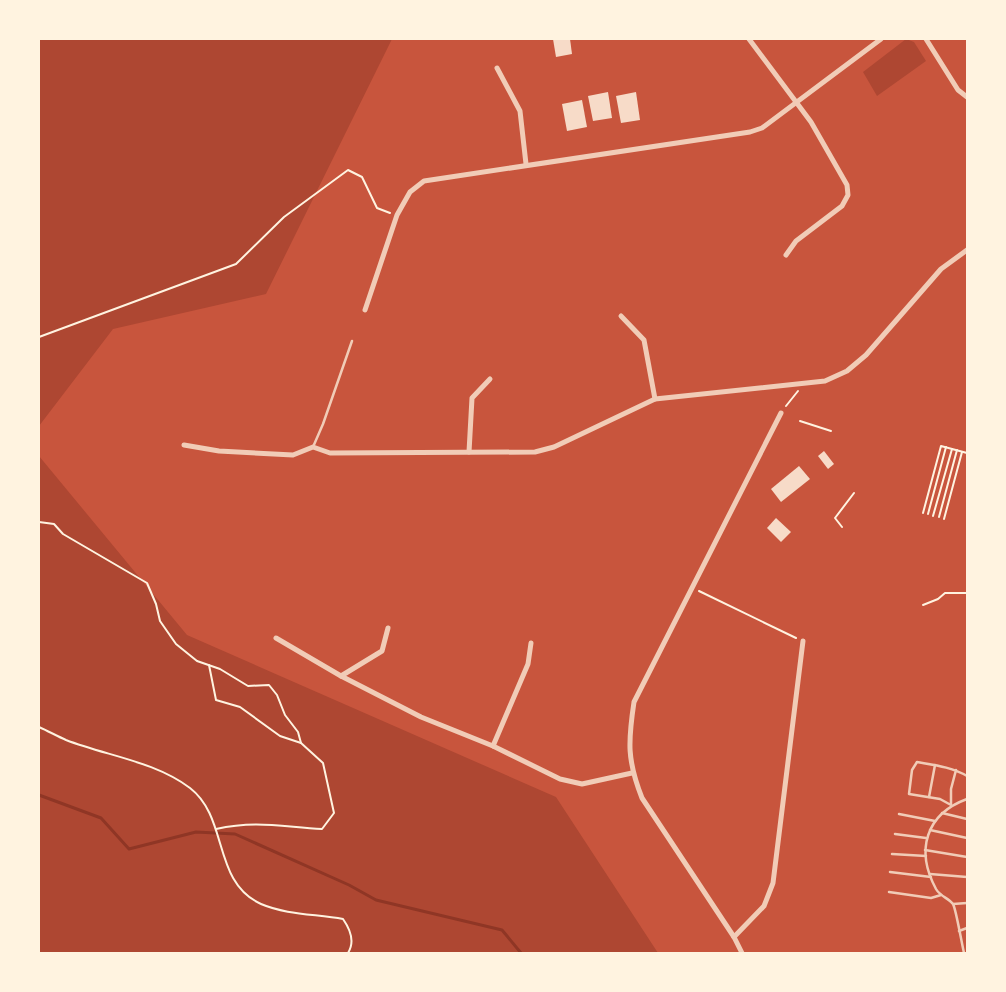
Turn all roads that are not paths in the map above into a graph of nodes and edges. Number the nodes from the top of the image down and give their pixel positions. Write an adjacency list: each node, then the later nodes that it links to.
1 (748, 39): 6 (street)
2 (881, 39): 6 (street)
3 (926, 39): 5 (street)
4 (497, 68): 7 (street)
5 (967, 97)
6 (795, 102): 7 (street); 9 (street)
7 (526, 164): 10 (street)
8 (967, 250): 14 (street)
9 (786, 255)
10 (365, 310)
11 (621, 316): 14 (street)
12 (352, 341): 17 (lane)
13 (490, 379): 18 (street)
14 (655, 399): 18 (street)
15 (780, 413): 27 (street)
16 (184, 444): 17 (street)
17 (313, 447): 18 (street)
18 (468, 452)
19 (388, 628): 23 (street)
20 (276, 638): 23 (street)
21 (803, 641): 53 (street)
22 (531, 643): 24 (street)
23 (341, 676): 24 (street)
24 (494, 746): 27 (street)
25 (935, 766): 26 (lane); 29 (lane); 29 (lane)
26 (956, 770): 28 (lane); 31 (lane)
27 (632, 773): 53 (street)
28 (967, 776)
29 (929, 797): 31 (lane)
30 (967, 799): 31 (lane)
31 (951, 804): 32 (lane)
32 (942, 813): 34 (lane); 35 (lane)
33 (899, 814): 35 (lane)
34 (967, 819)
35 (935, 821): 36 (lane)
36 (929, 830): 38 (lane); 39 (lane)
37 (896, 834): 38 (lane)
38 (926, 838): 40 (lane)
39 (967, 838)
40 (925, 850): 42 (lane); 43 (lane)
41 (892, 854): 42 (lane)
42 (926, 856): 45 (lane)
43 (967, 856)
44 (890, 872): 45 (lane)
45 (931, 875): 46 (lane); 48 (lane)
46 (967, 877)
47 (889, 892): 48 (lane)
48 (941, 895): 50 (lane)
49 (967, 902): 50 (lane)
50 (953, 904): 52 (lane)
51 (967, 928): 52 (lane)
52 (959, 931): 55 (lane)
53 (734, 936): 54 (street)
54 (742, 953)
55 (964, 953)

